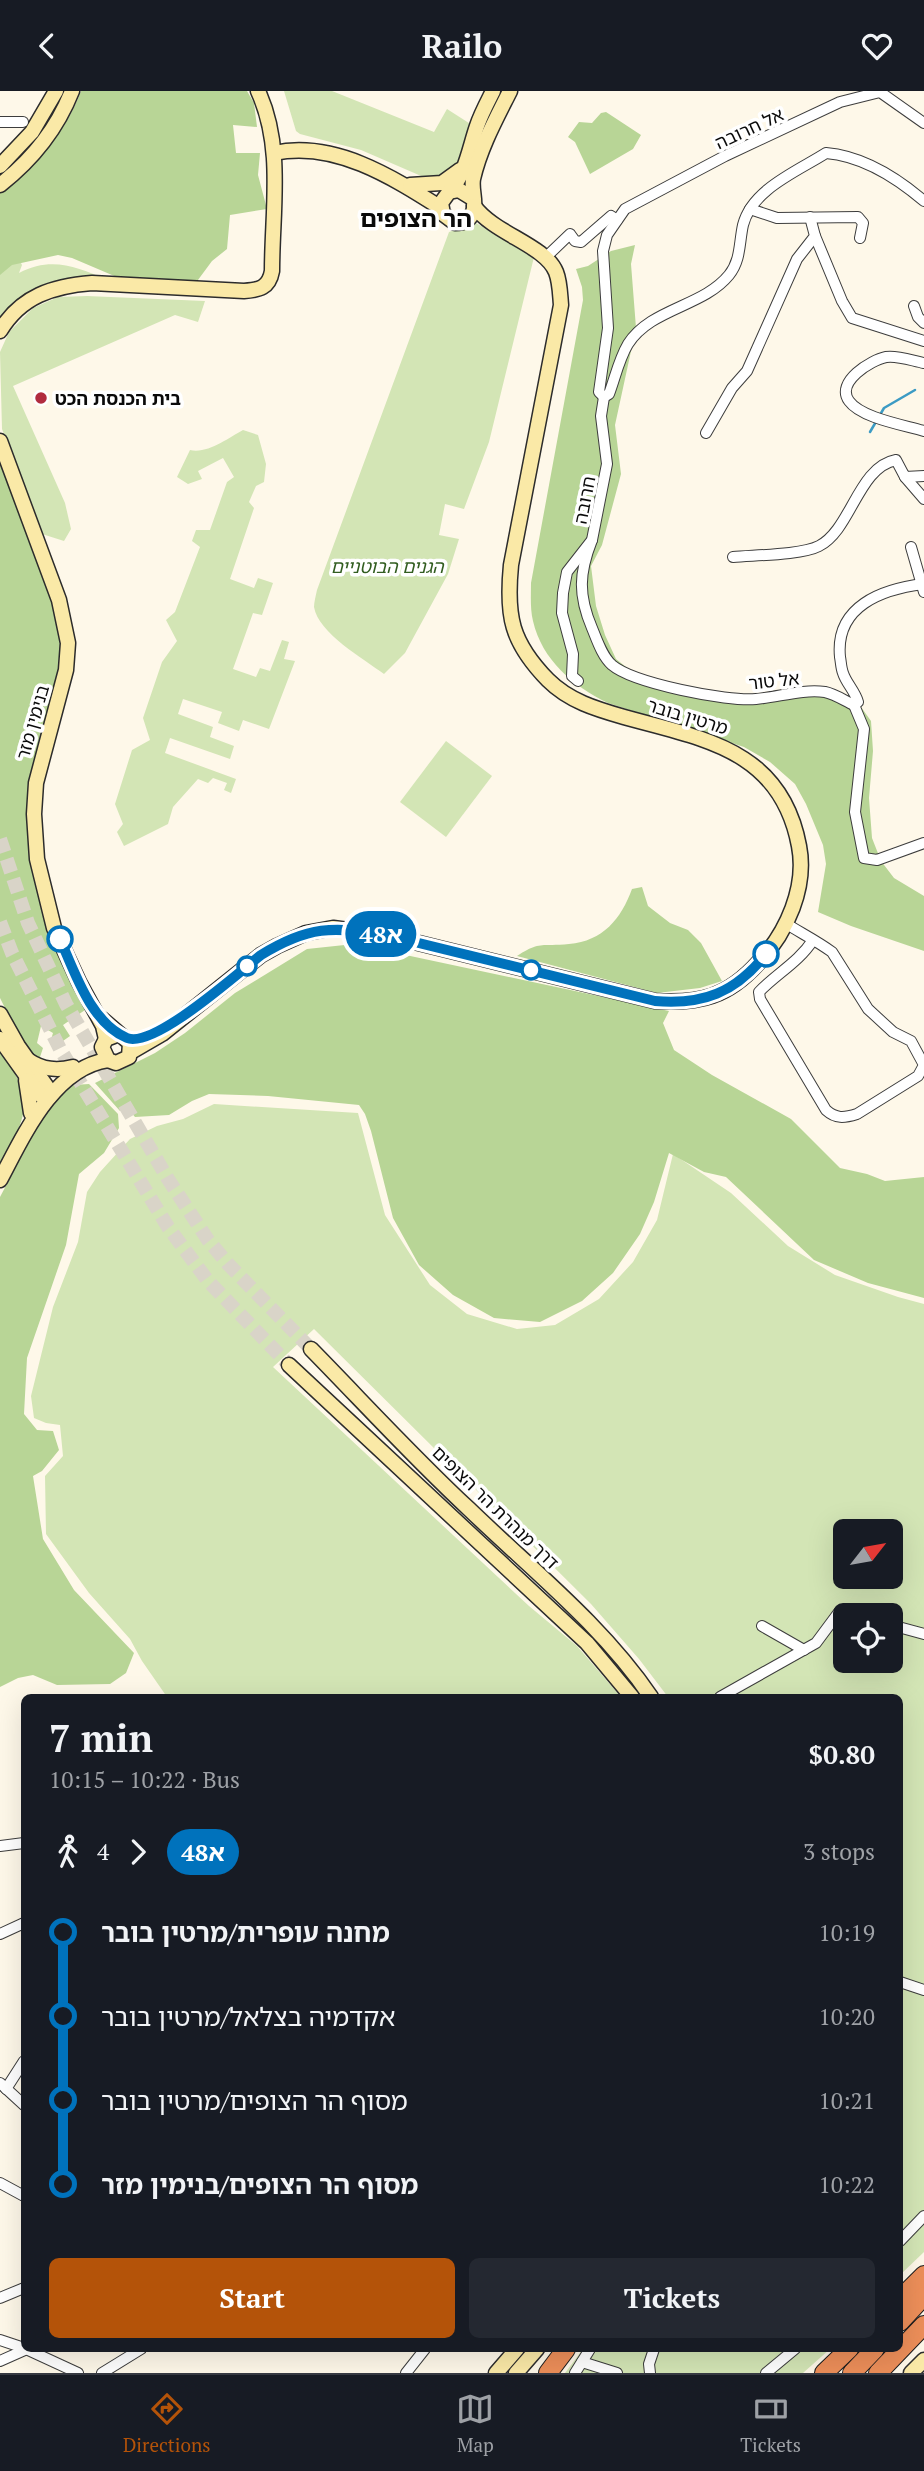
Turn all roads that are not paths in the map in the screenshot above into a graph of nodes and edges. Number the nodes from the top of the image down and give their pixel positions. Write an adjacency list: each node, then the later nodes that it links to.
1 (56, 91): 11 (street)
2 (72, 91): 13 (street)
3 (258, 91): 9 (street)
4 (493, 91): 10 (street)
5 (509, 91): 17 (street)
6 (0, 121): 7 (street)
7 (23, 122)
8 (924, 123): 21 (street, אל חרובה)
9 (274, 153): 12 (street); 27 (street)
10 (467, 155): 14 (street); 15 (street)
11 (0, 166)
12 (388, 177): 14 (street); 18 (street)
13 (0, 185)
14 (410, 185): 15 (street)
15 (448, 193): 17 (street); 18 (street)
16 (924, 201): 19 (street)
17 (472, 207): 18 (street); 24 (street)
18 (441, 208)
19 (750, 209): 20 (street); 30 (street)
20 (810, 218): 22 (street); 23 (street)
21 (617, 220): 24 (street); 30 (street, חרובה)
22 (815, 236): 28 (street); 32 (street)
23 (860, 238)
24 (546, 257): 44 (street, מרטין בובר)
25 (914, 306): 26 (street)
26 (924, 323)
27 (0, 331)
28 (924, 341)
29 (924, 363): 31 (street)
30 (604, 397): 37 (street, חרובה)
31 (924, 431)
32 (706, 433)
33 (0, 441): 48 (street, בנימין מזר)
34 (924, 475): 35 (street)
35 (905, 477): 36 (street); 39 (street)
36 (924, 499)
37 (592, 540): 41 (street, חרובה); 42 (street, אל טור)
38 (911, 547): 40 (street)
39 (733, 557)
40 (923, 587): 42 (street)
41 (578, 681)
42 (854, 705): 43 (street)
43 (924, 843)
44 (785, 923): 45 (street); 48 (street, מרטין בובר)
45 (813, 940): 45 (street)
46 (0, 1014): 49 (street)
47 (0, 1039): 51 (street)
48 (116, 1045): 50 (street, מרטין בובר); 52 (street, מרטין בובר)
49 (25, 1057): 50 (street); 52 (street)
50 (73, 1067): 52 (street, מרטין בובר)
51 (24, 1076): 52 (street); 53 (street)
52 (45, 1093): 53 (street, מרטין בובר); 54 (street, מרטין בובר)
53 (31, 1113): 54 (street, מרטין בובר)
54 (18, 1148): 55 (street, מרטין בובר)
55 (0, 1180)
56 (311, 1349): 64 (street, דרך מנהרת הר הצופים)
57 (289, 1365): 63 (street, דרך מנהרת הר הצופים)
58 (833, 1620): 62 (street)
59 (762, 1626): 62 (street)
60 (903, 1629): 61 (street)
61 (924, 1634)
62 (804, 1650): 65 (street)
63 (630, 1694)
64 (648, 1694)
65 (725, 1694)
66 (21, 1843): 67 (street)
67 (0, 1846)
68 (21, 1924): 69 (street)
69 (0, 1934)
70 (903, 1983): 71 (street)
71 (924, 1990)
72 (21, 2065): 73 (street)
73 (3, 2086): 74 (street)
74 (21, 2102)
75 (0, 2183): 76 (street)
76 (21, 2194)
77 (924, 2216): 78 (street)
78 (903, 2238)
79 (924, 2275): 81 (highway)
80 (21, 2289): 83 (street)
81 (903, 2296)
82 (924, 2296): 84 (highway)
83 (0, 2298)
84 (903, 2319)
85 (924, 2325): 90 (highway)
86 (0, 2340): 88 (street)
87 (21, 2340): 88 (street)
88 (12, 2344): 89 (street)
89 (21, 2347)
90 (903, 2347)
91 (21, 2350): 105 (street)
92 (34, 2352): 108 (street)
93 (136, 2352): 109 (street)
94 (423, 2352): 110 (street)
95 (514, 2352): 111 (street)
96 (534, 2352): 112 (street)
97 (564, 2352): 113 (highway)
98 (588, 2352): 106 (street)
99 (653, 2352): 116 (street)
100 (791, 2352): 117 (street)
101 (846, 2352): 107 (highway)
102 (872, 2352): 118 (highway)
103 (898, 2352): 119 (highway)
104 (924, 2360): 120 (street)
105 (0, 2361)
106 (582, 2363): 114 (street); 115 (street)
107 (824, 2372)
108 (78, 2373)
109 (102, 2373)
110 (406, 2373)
111 (496, 2373)
112 (516, 2373)
113 (548, 2373)
114 (575, 2373)
115 (617, 2373)
116 (650, 2373)
117 (766, 2373)
118 (852, 2373)
119 (878, 2373)
120 (911, 2373)

